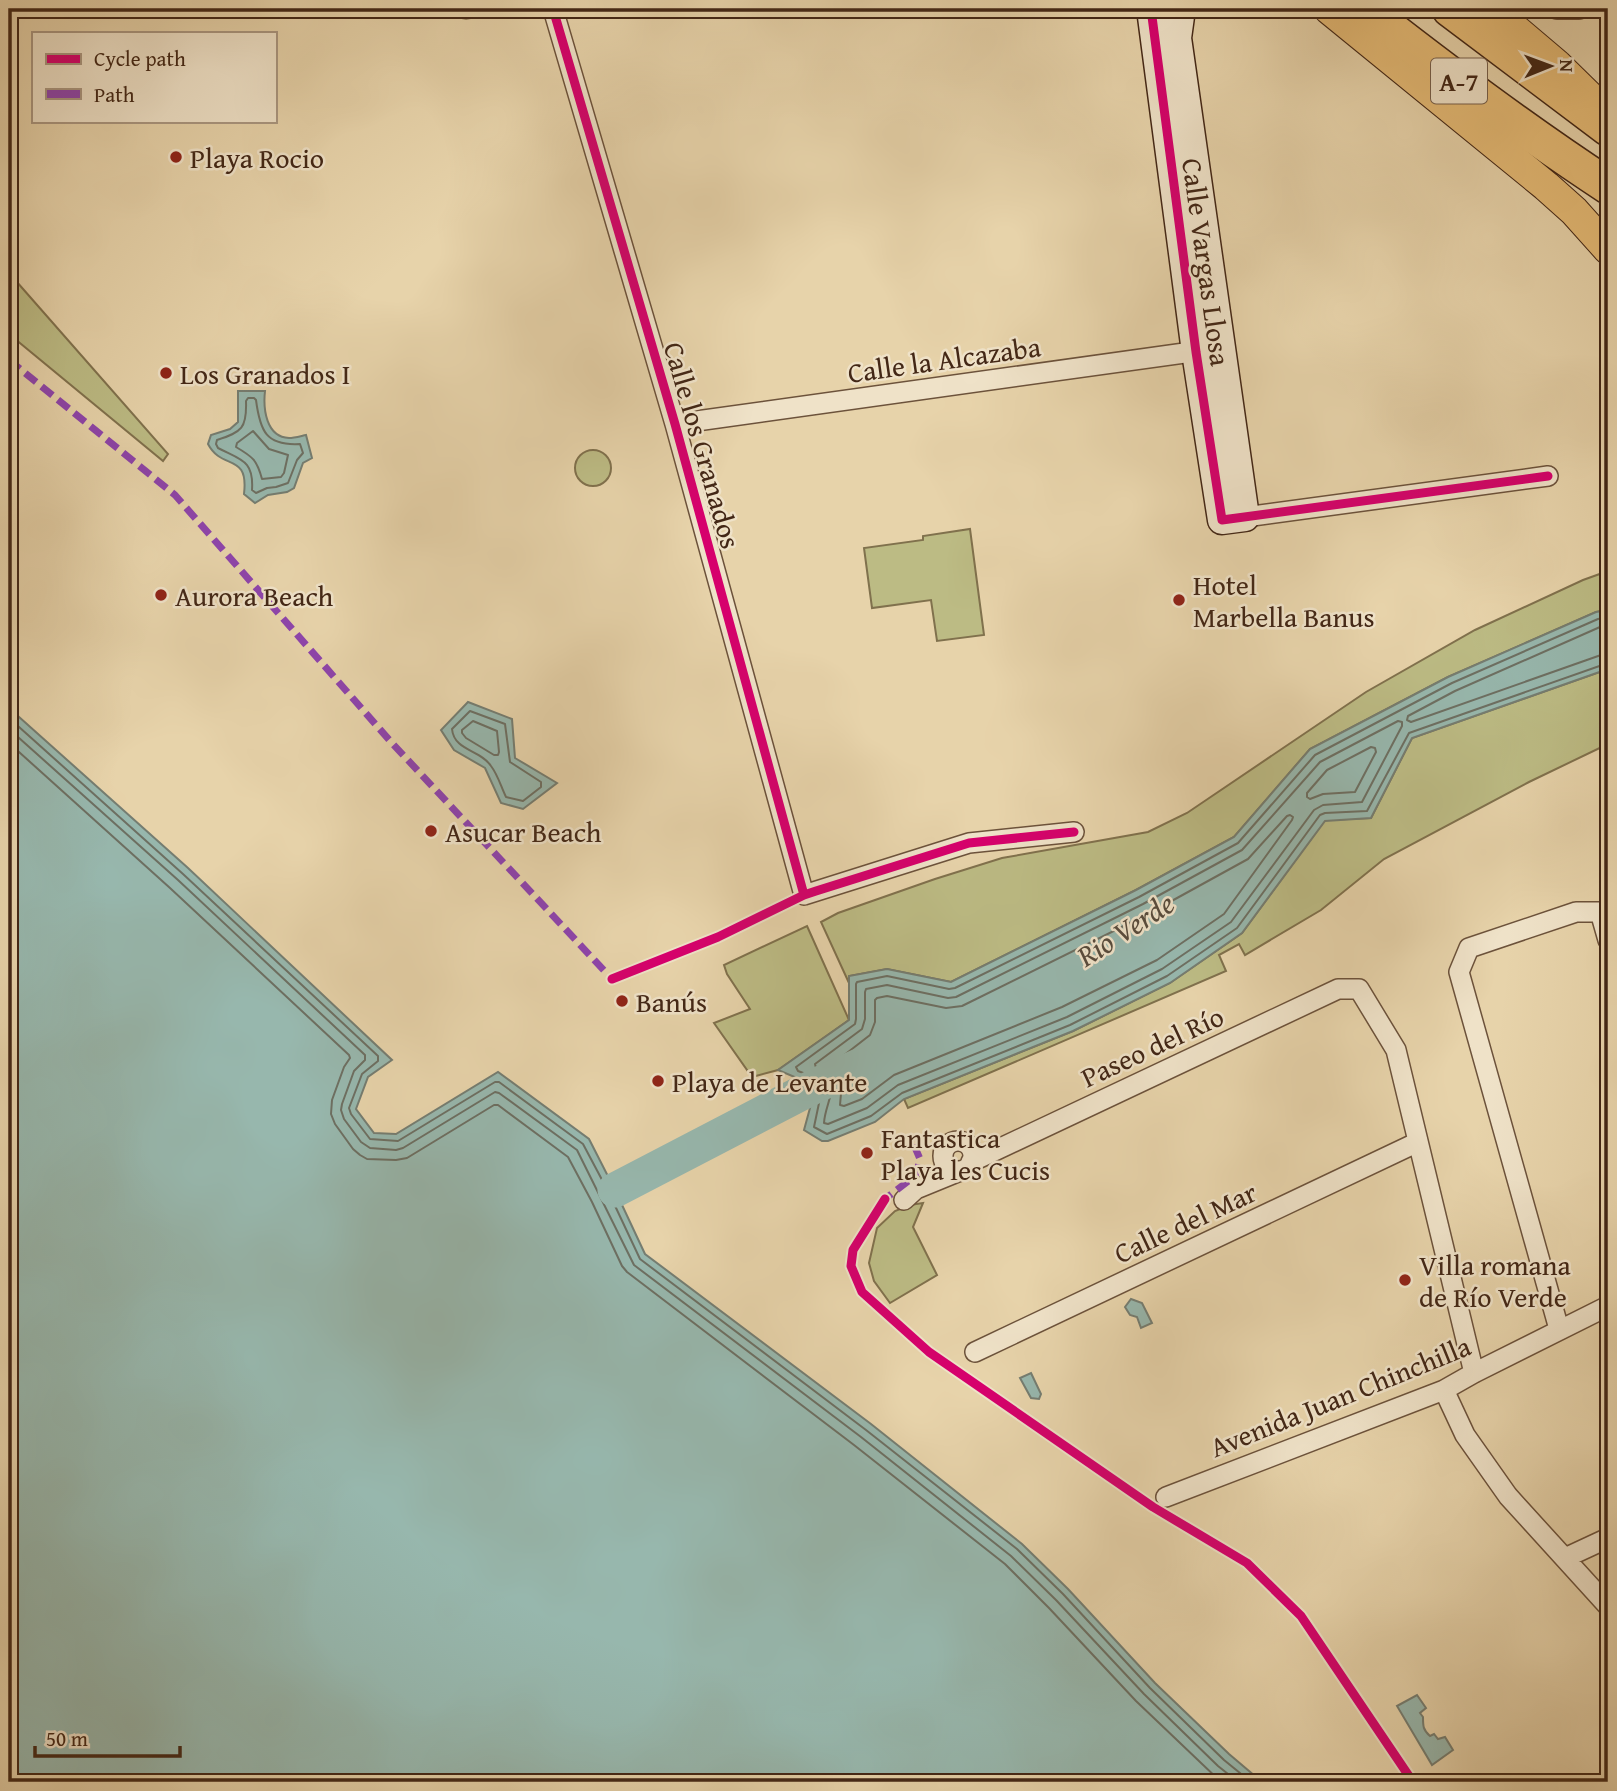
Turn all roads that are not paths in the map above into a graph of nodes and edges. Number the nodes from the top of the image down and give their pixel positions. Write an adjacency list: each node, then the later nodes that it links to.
1 (553, 9): 15 (street, Calle los Granados)
2 (1151, 9): 10 (street, Calle Vargas Llosa)
3 (1329, 9): 13 (main road)
4 (1365, 9): 12 (highway, A-7)
5 (1450, 9): 11 (highway, A-7)
6 (1491, 9): 11 (main road)
7 (1556, 9): 8 (street)
8 (1579, 9)
9 (1177, 10): 10 (street, Calle Vargas Llosa)
10 (1173, 90): 14 (street, Calle Vargas Llosa)
11 (1601, 116)
12 (1608, 186)
13 (1608, 249)
14 (1208, 350): 15 (street, Calle la Alcazaba); 17 (street, Calle Vargas Llosa)
15 (675, 424): 18 (street, Calle los Granados)
16 (1548, 475): 17 (street)
17 (1234, 518)
18 (1074, 832)
19 (1608, 940): 23 (street)
20 (1418, 1142): 21 (street, Paseo del Río); 24 (street, Calle del Mar); 25 (street)
21 (904, 1200)
22 (1608, 1306): 23 (street, Avenida Juan Chinchilla)
23 (1559, 1329): 25 (street, Avenida Juan Chinchilla)
24 (975, 1352)
25 (1474, 1373): 26 (street, Avenida Juan Chinchilla)
26 (1444, 1390): 27 (street, Avenida Juan Chinchilla); 29 (street)
27 (1166, 1497)
28 (1608, 1538): 29 (street)
29 (1565, 1558): 30 (street)
30 (1608, 1606)

